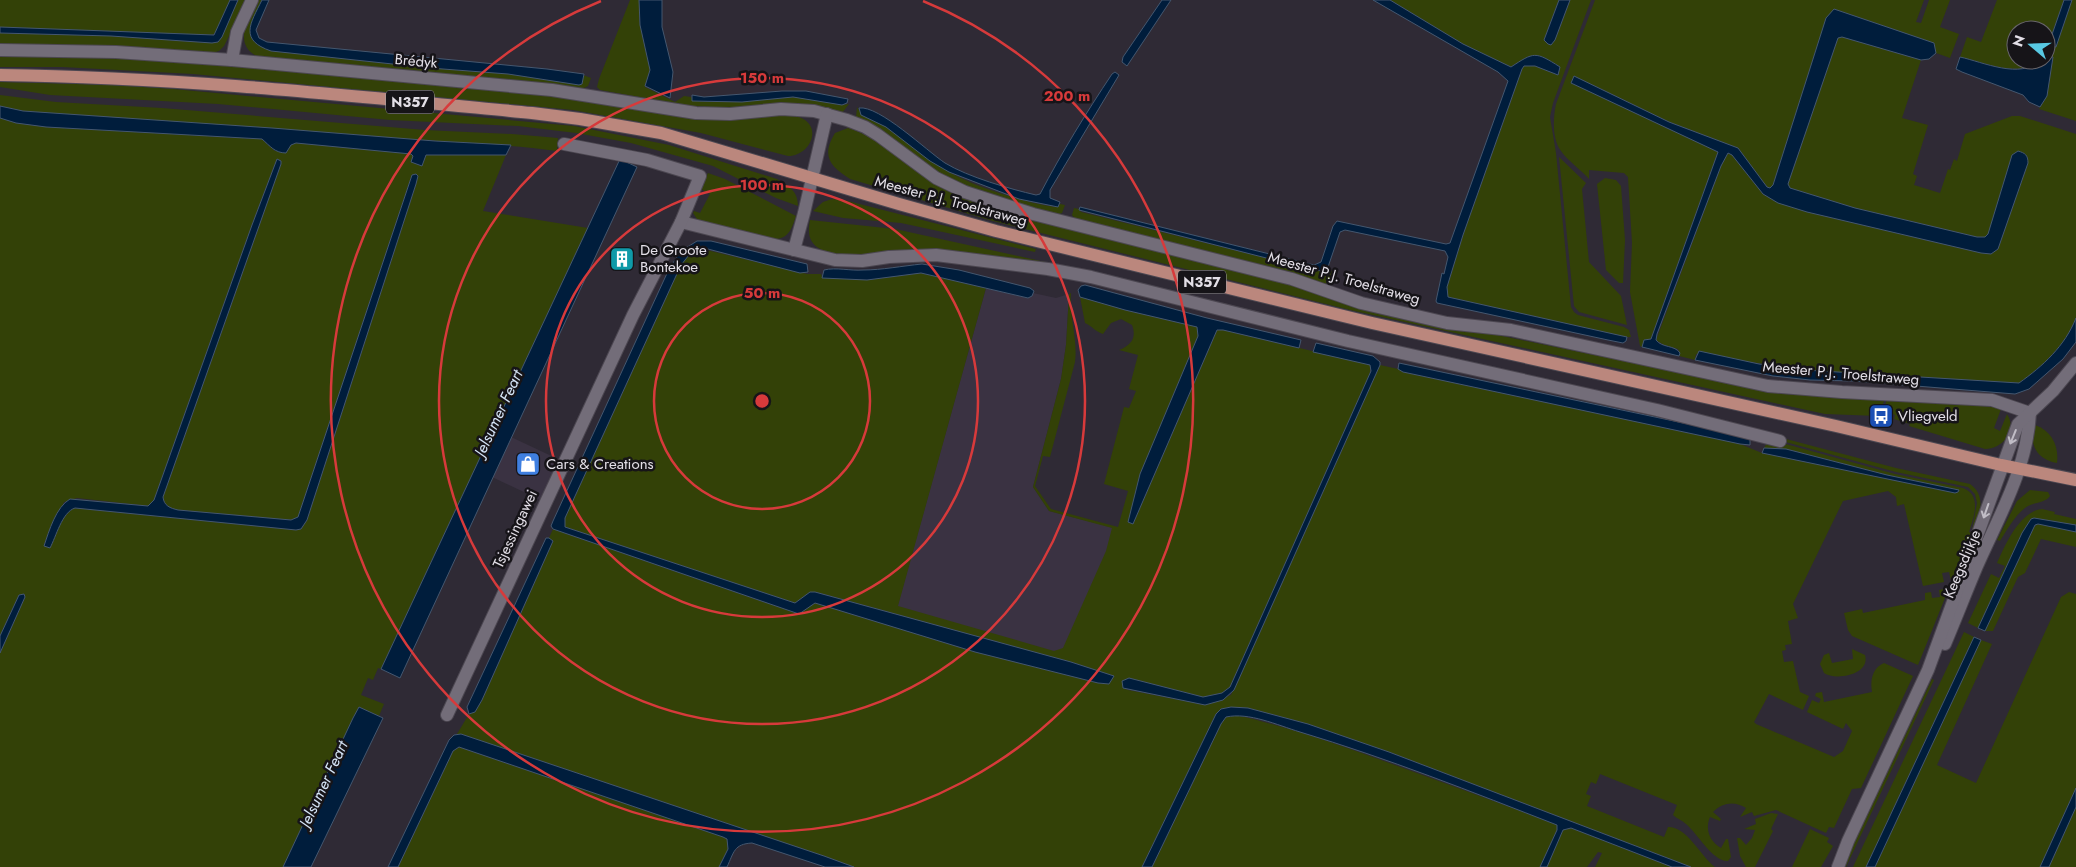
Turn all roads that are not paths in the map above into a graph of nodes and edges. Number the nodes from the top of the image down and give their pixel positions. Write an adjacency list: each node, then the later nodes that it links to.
1 (252, 0): 3 (street)
2 (0, 50): 3 (street, Brédyk)
3 (232, 60): 5 (street, Brédyk)
4 (0, 75): 7 (main road, N357)
5 (827, 114): 7 (street); 11 (street, Meester P.J. Troelstraweg)
6 (564, 144): 8 (street, Tsjessingawei)
7 (813, 178): 9 (street); 13 (main road, Meester P.J. Troelstraweg / N357)
8 (680, 222): 9 (street); 17 (street, Tsjessingawei)
9 (794, 250): 12 (street)
10 (2076, 363): 11 (street, Keegsdijkje)
11 (2030, 413): 13 (street, Keegsdijkje, one-way to 13); 14 (street, Keegsdijkje)
12 (1780, 441)
13 (2001, 465): 14 (main road, Meester P.J. Troelstraweg / N357); 16 (street, Keegsdijkje, one-way to 16)
14 (2020, 469): 15 (main road, Meester P.J. Troelstraweg / N357); 16 (street, Keegsdijkje)
15 (2076, 480)
16 (1928, 670): 18 (street, Keegsdijkje)
17 (447, 715)
18 (1848, 841): 19 (street, Keegsdijkje); 20 (street, Keegsdijkje)
19 (1830, 867)
20 (1838, 867)

